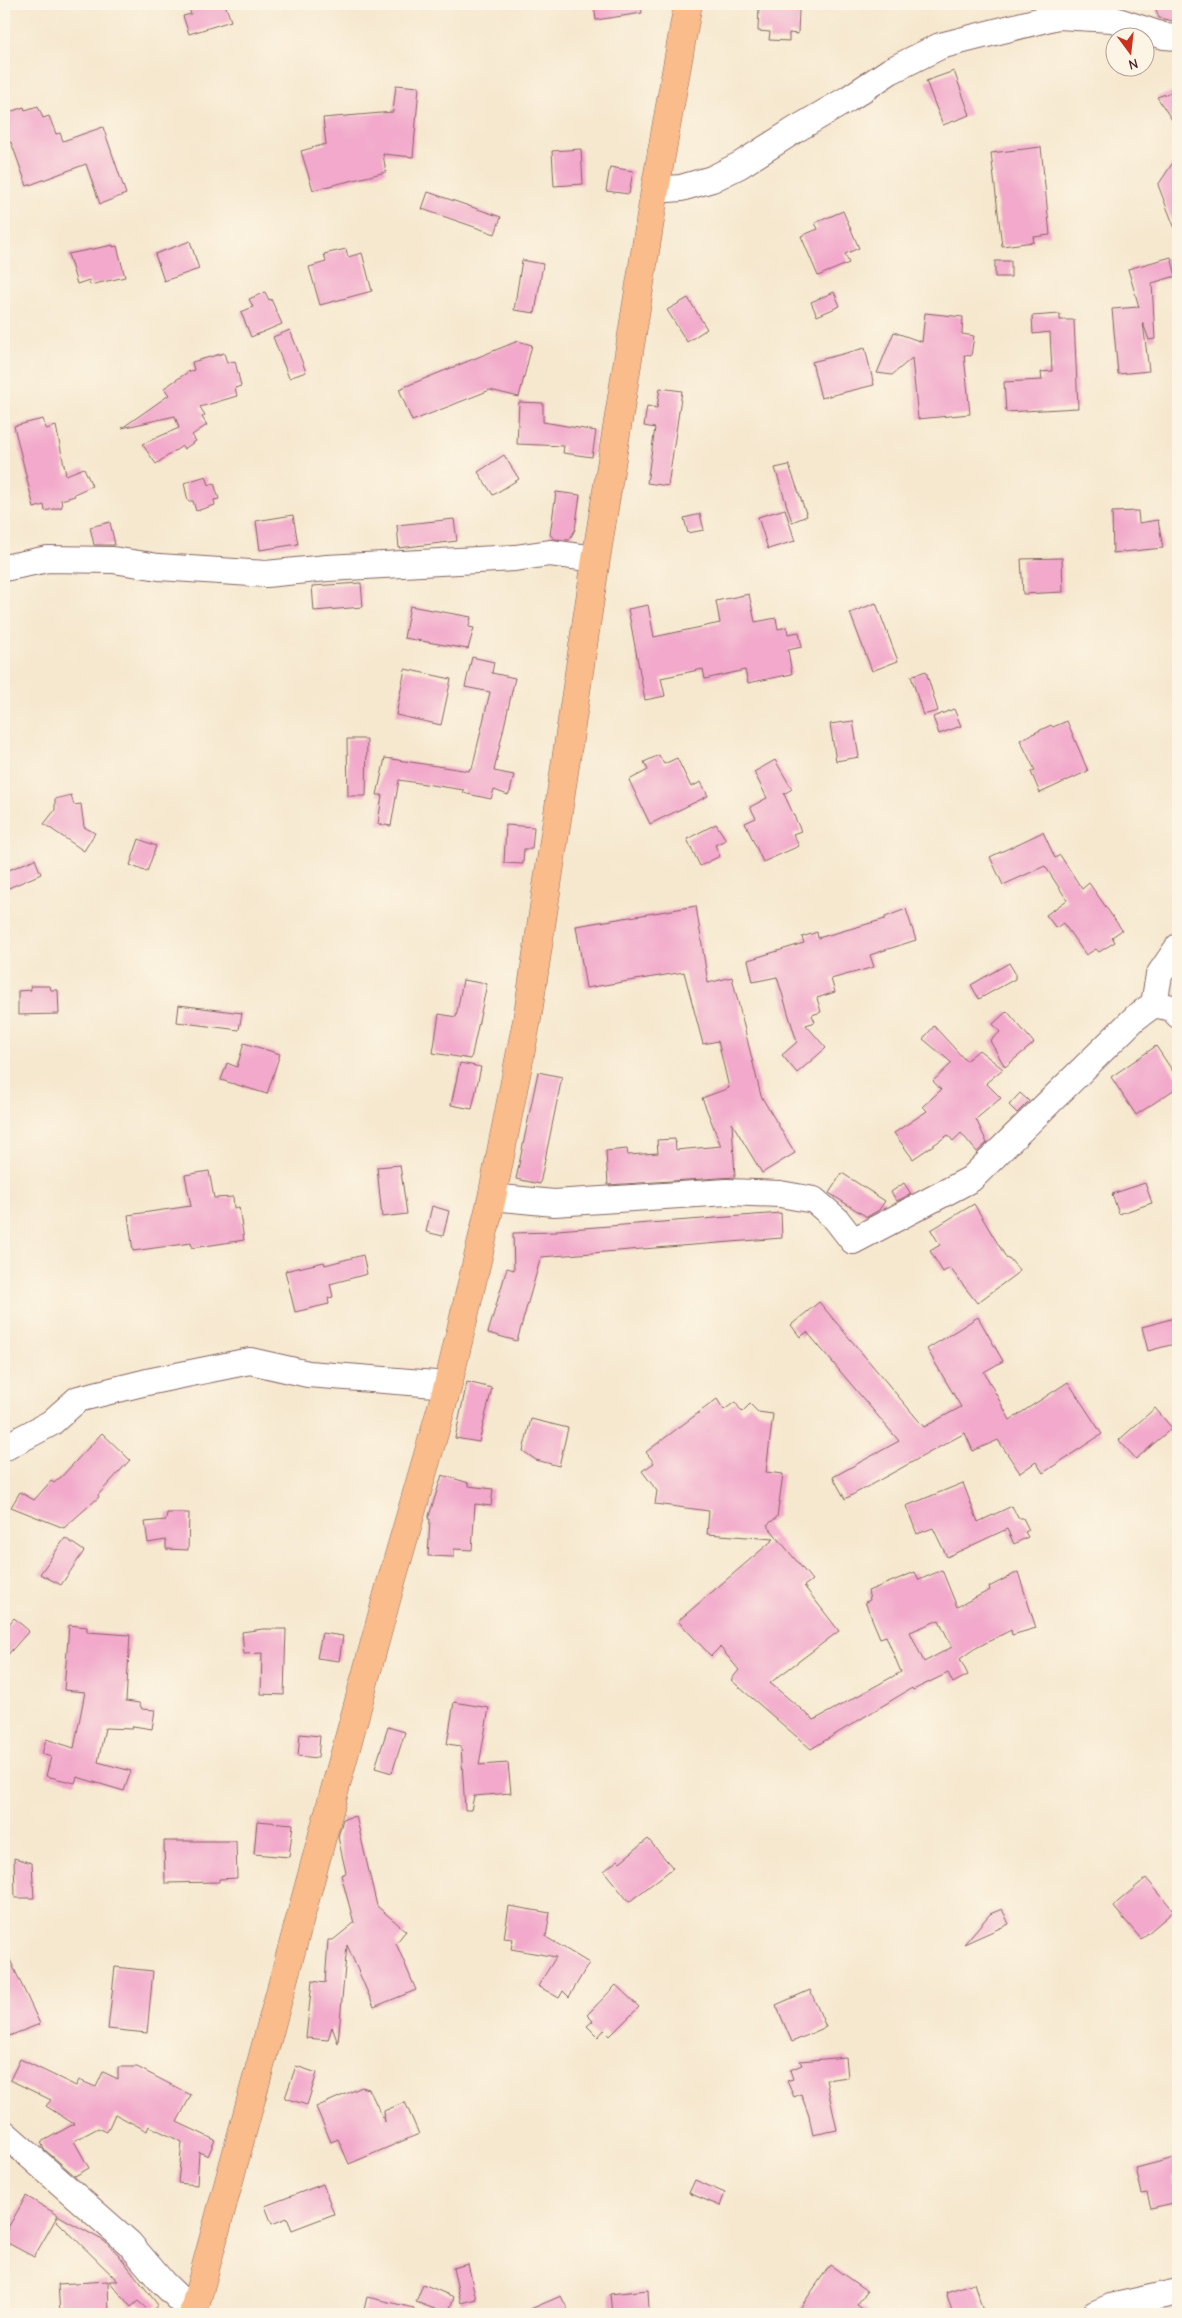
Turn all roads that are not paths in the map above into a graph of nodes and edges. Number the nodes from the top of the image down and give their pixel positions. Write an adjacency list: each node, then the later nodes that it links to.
1 (688, 4): 3 (main road)
2 (1178, 37): 3 (street)
3 (655, 190): 4 (main road)
4 (596, 559): 5 (street); 9 (main road)
5 (4, 568)
6 (1178, 947): 7 (street)
7 (1154, 1004): 8 (street); 9 (street)
8 (1178, 1015)
9 (492, 1198): 10 (main road)
10 (448, 1385): 11 (street); 14 (main road)
11 (4, 1448)
12 (4, 2133): 14 (street)
13 (1178, 2292): 15 (street)
14 (194, 2313)
15 (1095, 2314)

